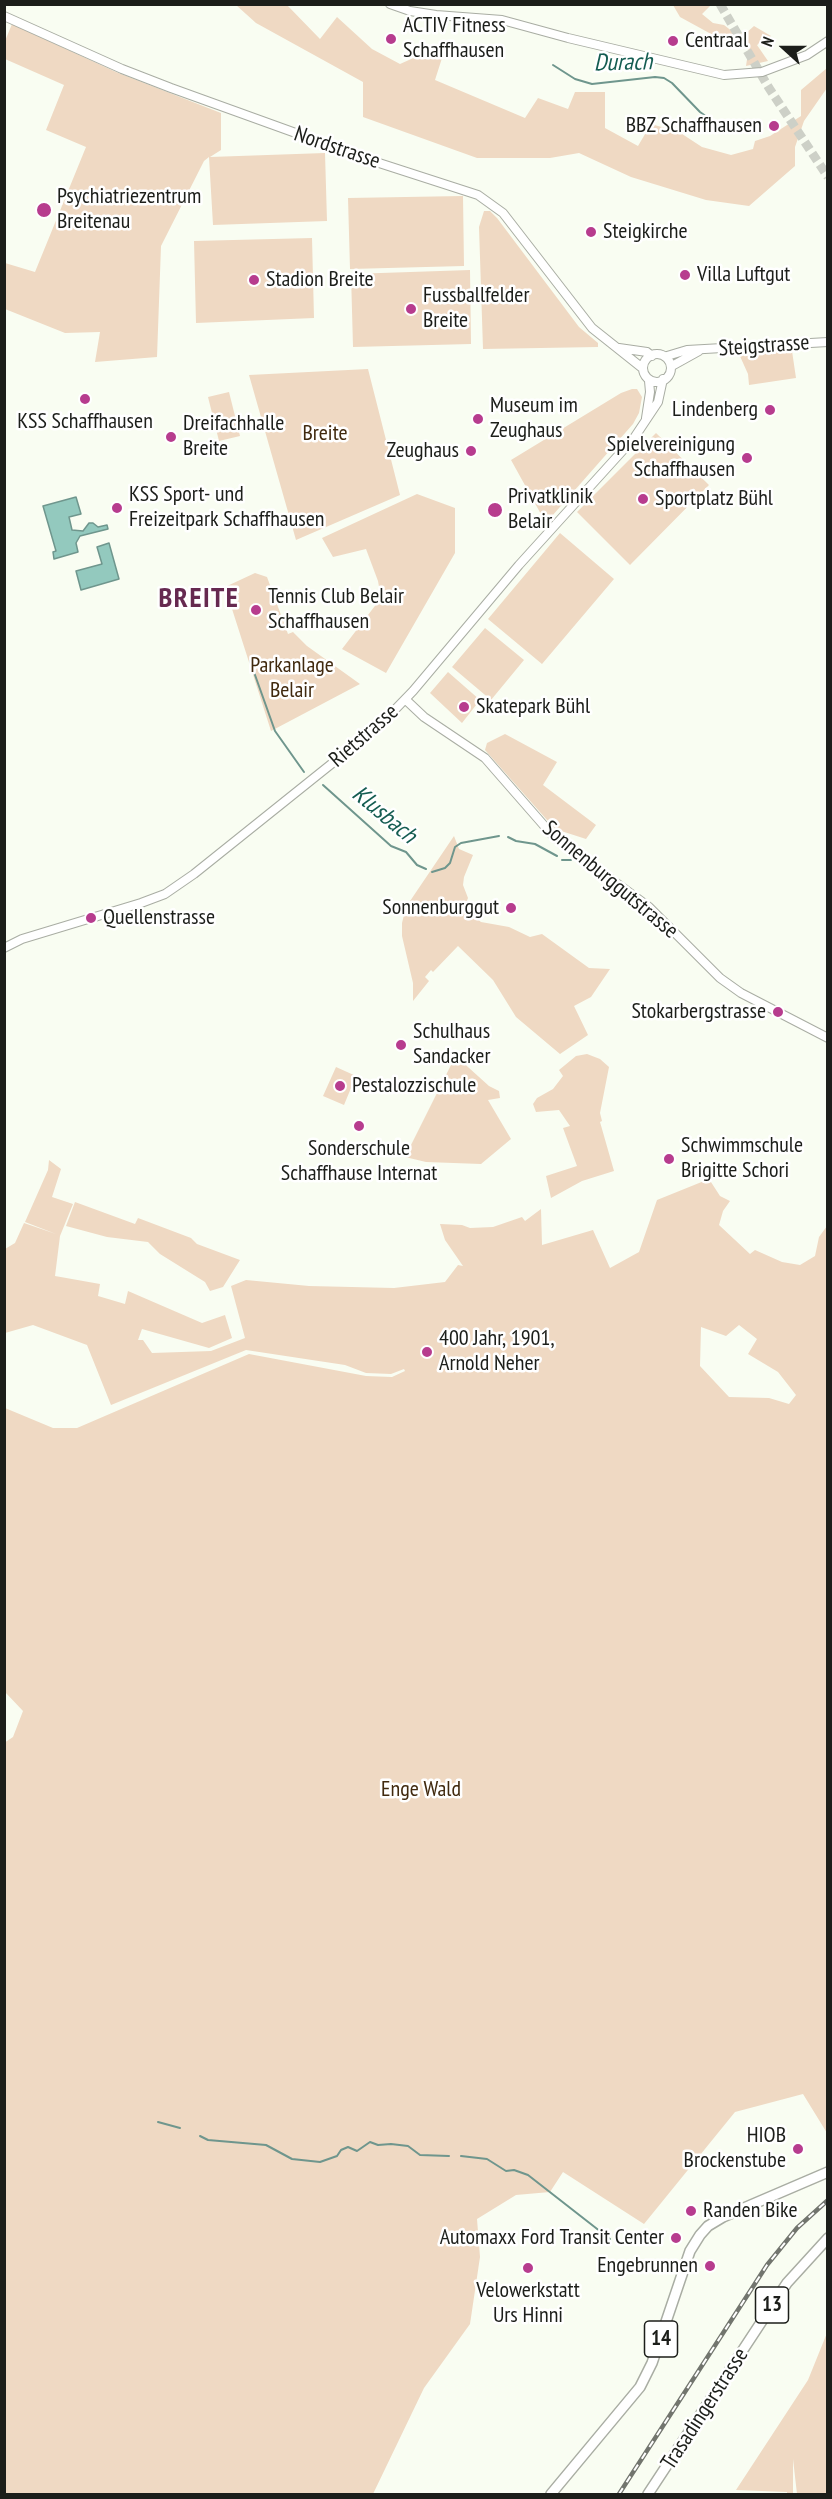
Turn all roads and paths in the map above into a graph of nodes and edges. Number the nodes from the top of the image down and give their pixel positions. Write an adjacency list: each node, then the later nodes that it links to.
1 (390, 4): 3 (street)
2 (4, 16): 5 (street, Nordstrasse)
3 (828, 41)
4 (828, 342): 6 (street, Steigstrasse)
5 (619, 348): 7 (street); 10 (street, Nordstrasse)
6 (700, 350): 8 (street, Steigstrasse); 9 (street, Steigstrasse)
7 (652, 356): 8 (street); 10 (street)
8 (667, 356): 9 (street)
9 (672, 366): 11 (street)
10 (641, 367): 12 (street)
11 (663, 379): 12 (street); 13 (street, Rietstrasse)
12 (649, 381): 13 (street, Rietstrasse)
13 (645, 421): 14 (street, Rietstrasse)
14 (406, 700): 15 (street, Rietstrasse); 16 (street, Sonnenburggutstrasse)
15 (4, 948)
16 (828, 1038)
17 (828, 2172): 19 (main road, 14)
18 (828, 2238): 20 (main road, Trasadingerstrasse / 13)
19 (551, 2494)
20 (648, 2494)

